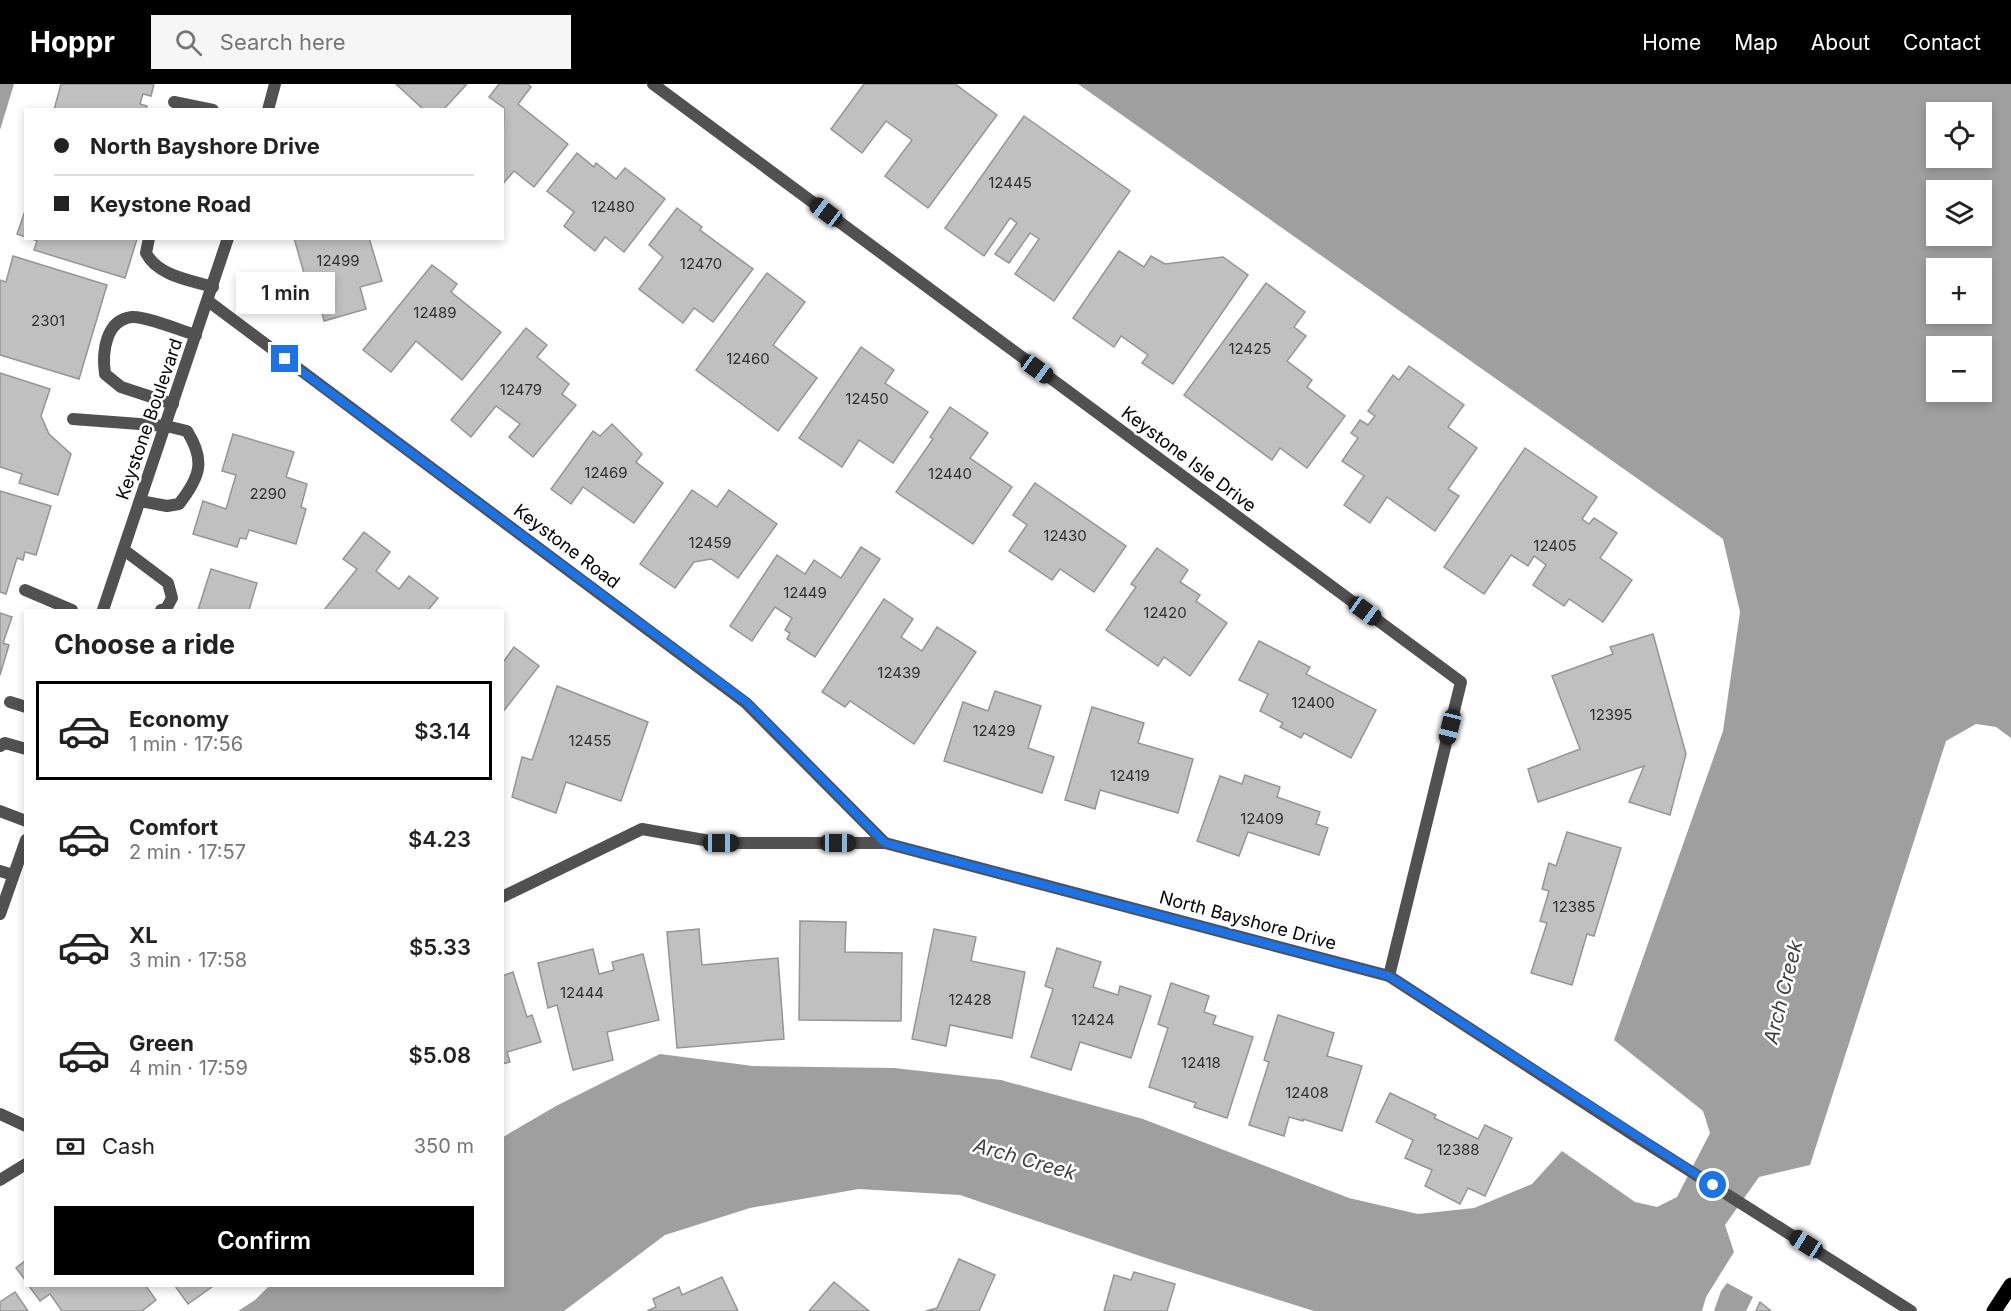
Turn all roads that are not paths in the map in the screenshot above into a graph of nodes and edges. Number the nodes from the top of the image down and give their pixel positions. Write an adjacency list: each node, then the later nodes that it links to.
1 (275, 84): 5 (street)
2 (652, 84): 32 (street, Keystone Isle Drive)
3 (174, 102): 4 (street)
4 (203, 108)
5 (269, 108)
6 (149, 240): 8 (street)
7 (227, 240): 8 (street, Keystone Boulevard)
8 (213, 287): 9 (street, Keystone Boulevard)
9 (208, 301): 10 (street, Keystone Boulevard); 26 (street, Keystone Road)
10 (196, 335): 11 (street, Keystone Boulevard); 11 (street)
11 (173, 404): 13 (street, Keystone Boulevard)
12 (73, 419): 13 (street)
13 (165, 426): 14 (street, Keystone Boulevard); 14 (street)
14 (140, 501): 15 (street, Keystone Boulevard)
15 (124, 550): 18 (street, Keystone Boulevard); 19 (street)
16 (25, 590): 17 (street)
17 (70, 609)
18 (103, 609)
19 (166, 609)
20 (9, 702): 21 (street)
21 (24, 706)
22 (0, 746): 23 (street)
23 (24, 749)
24 (0, 811): 25 (street)
25 (24, 820)
26 (885, 843): 30 (street, North Bayshore Drive); 32 (street, North Bayshore Drive)
27 (24, 845): 29 (street)
28 (0, 871): 29 (street)
29 (13, 875): 31 (street)
30 (504, 896)
31 (0, 914)
32 (1389, 976): 38 (street, North Bayshore Drive)
33 (0, 1114): 34 (street)
34 (24, 1125)
35 (24, 1165): 36 (street)
36 (0, 1180)
37 (2011, 1285): 39 (main road)
38 (1911, 1311)
39 (1994, 1311)

